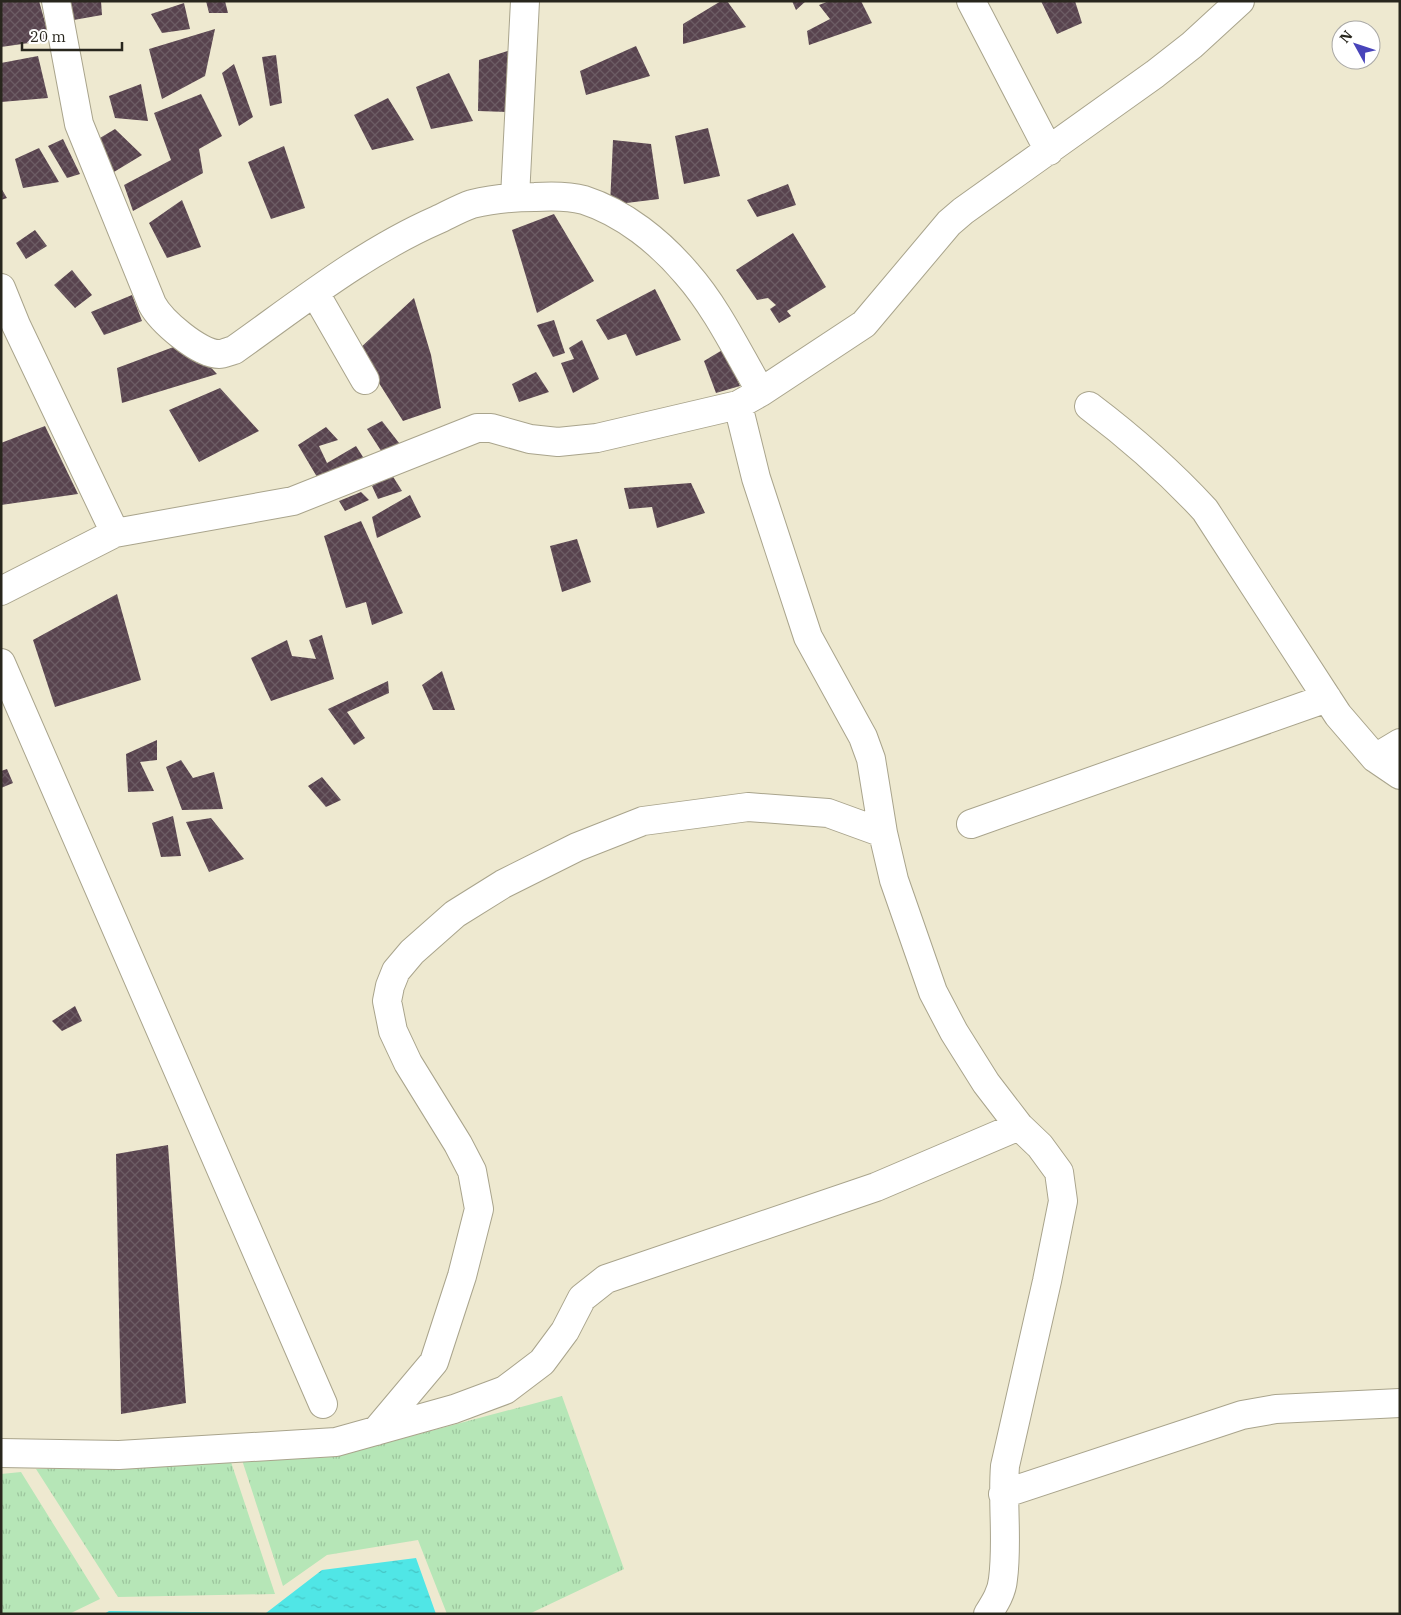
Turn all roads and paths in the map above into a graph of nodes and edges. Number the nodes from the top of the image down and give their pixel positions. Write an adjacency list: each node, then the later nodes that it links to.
1 (56, 1): 8 (street)
2 (525, 1): 6 (street)
3 (971, 1): 5 (street)
4 (1240, 1): 5 (street)
5 (1049, 151): 10 (street)
6 (515, 197): 8 (street); 10 (street)
7 (1, 288): 12 (street)
8 (316, 292): 9 (street)
9 (365, 380)
10 (750, 398): 12 (street); 20 (street)
11 (1089, 406): 15 (street)
12 (115, 533): 13 (street)
13 (1, 592)
14 (1, 663): 23 (street)
15 (1327, 698): 17 (street); 19 (street)
16 (1400, 743): 17 (street)
17 (1375, 758): 18 (street)
18 (1400, 775)
19 (970, 824)
20 (883, 833): 21 (street); 24 (street)
21 (1019, 1126): 24 (street); 26 (street)
22 (1400, 1403): 26 (street)
23 (323, 1404)
24 (376, 1431): 25 (street)
25 (1, 1453)
26 (1003, 1494): 27 (street)
27 (988, 1614)

